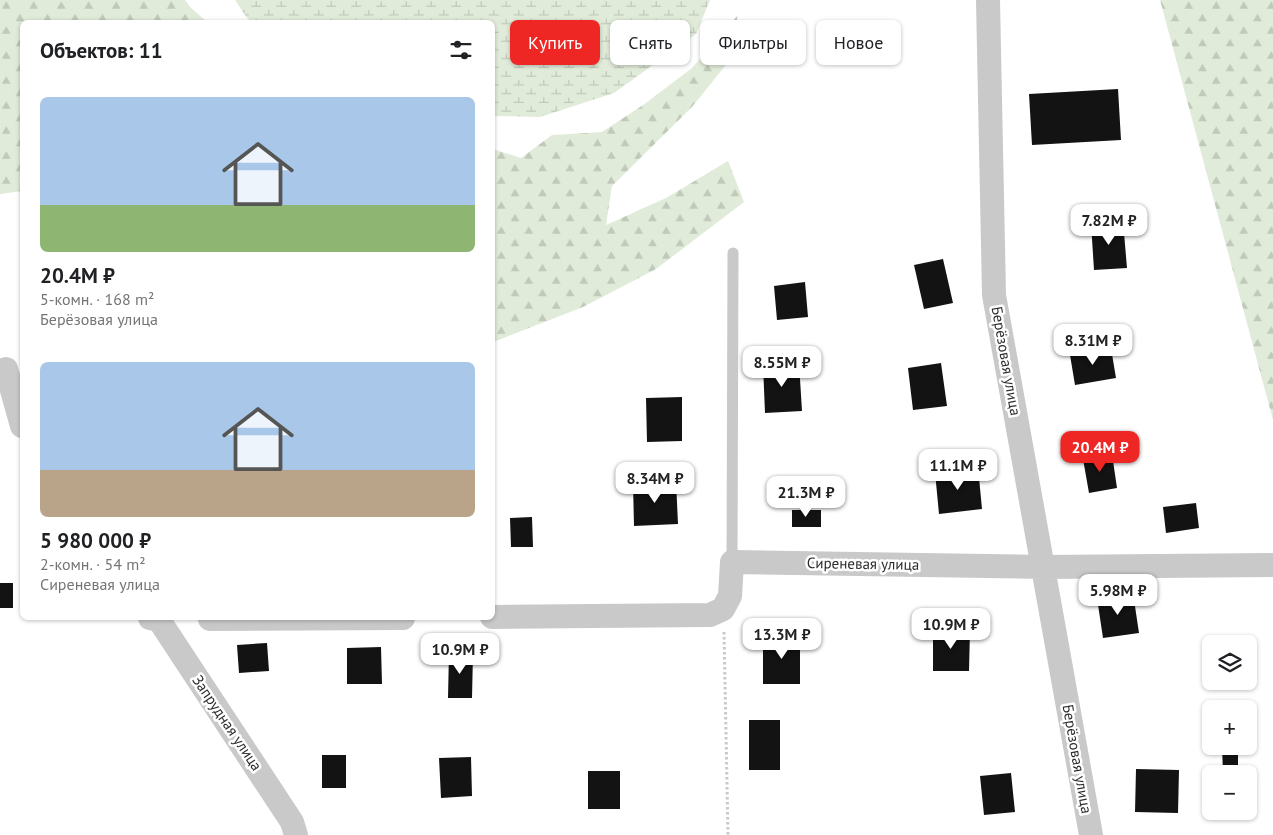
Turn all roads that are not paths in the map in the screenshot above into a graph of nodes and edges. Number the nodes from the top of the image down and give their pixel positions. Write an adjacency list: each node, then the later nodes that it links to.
1 (988, 0): 7 (street, Берёзовая улица)
2 (733, 253): 5 (lane)
3 (6, 369): 4 (street)
4 (20, 419)
5 (732, 562): 7 (street, Сиреневая улица); 8 (street)
6 (1273, 565): 7 (street, Сиреневая улица)
7 (1043, 567): 11 (street, Берёзовая улица)
8 (495, 617)
9 (159, 620): 10 (street, Запрудная улица)
10 (296, 835)
11 (1091, 835)

